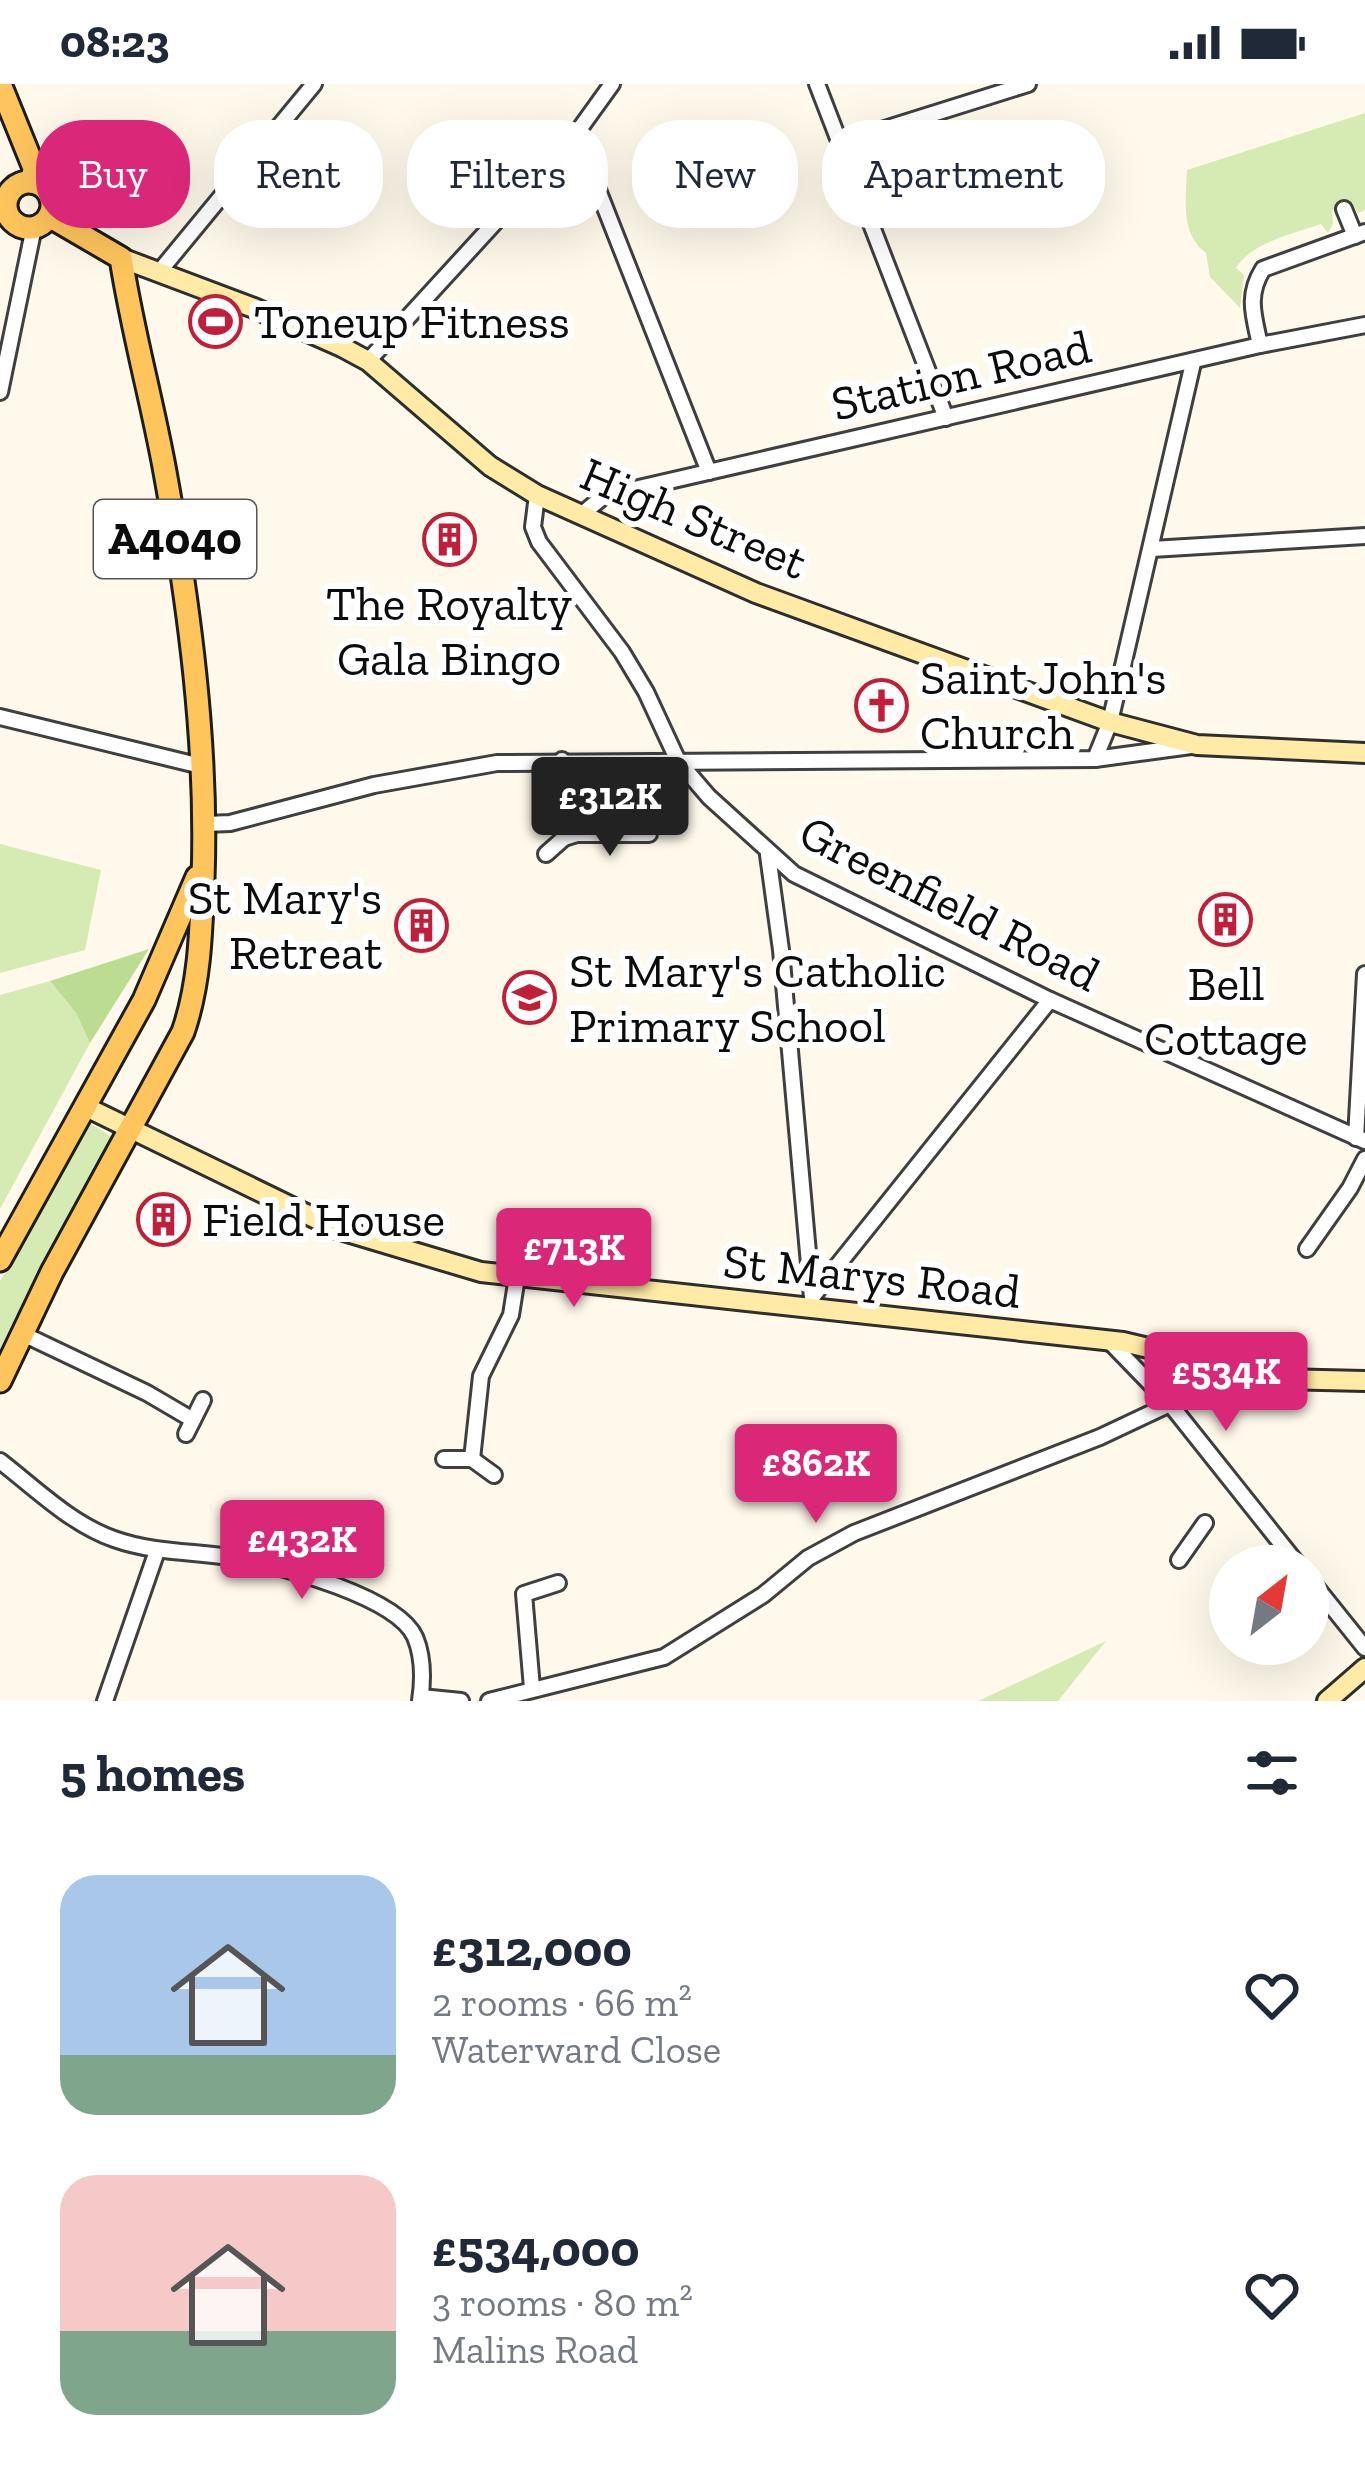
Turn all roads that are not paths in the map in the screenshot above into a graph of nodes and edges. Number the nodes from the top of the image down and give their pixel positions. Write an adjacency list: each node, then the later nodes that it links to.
1 (0, 84): 9 (main road)
2 (314, 84): 21 (street)
3 (612, 84): 6 (street)
4 (817, 84): 7 (street)
5 (1028, 84): 8 (street)
6 (586, 120)
7 (831, 120)
8 (913, 120)
9 (32, 182): 10 (main road); 11 (main road)
10 (36, 185)
11 (3, 206): 14 (main road)
12 (1344, 208): 19 (street)
13 (608, 215): 28 (street)
14 (36, 221)
15 (40, 228): 26 (street)
16 (57, 228): 20 (main road, High Street)
17 (490, 228): 24 (street)
18 (873, 228): 27 (street)
19 (1360, 234): 23 (street)
20 (121, 258): 21 (main road, High Street); 40 (main road, A4040)
21 (159, 272): 24 (main road, High Street)
22 (1365, 325): 23 (street, Station Road)
23 (1260, 345): 25 (street, Station Road)
24 (368, 361): 29 (main road, High Street)
25 (1192, 363): 27 (street, Station Road); 32 (street)
26 (0, 392)
27 (946, 418): 28 (street, Station Road)
28 (709, 472): 30 (street, Station Road)
29 (537, 495): 30 (main road, High Street); 38 (street, Greenfield Road)
30 (581, 515): 34 (main road, High Street)
31 (1365, 536): 32 (street)
32 (1152, 549): 34 (street)
33 (0, 717): 40 (street)
34 (1110, 722): 35 (main road, High Street); 39 (street)
35 (1196, 745): 36 (main road, High Street); 39 (street)
36 (1365, 753)
37 (562, 760): 38 (street); 41 (street); 43 (street)
38 (678, 760): 39 (street); 45 (street, Greenfield Road)
39 (1095, 760)
40 (201, 766): 41 (main road, A4040)
41 (206, 824): 46 (main road, A4040)
42 (649, 834): 43 (street)
43 (564, 838): 44 (street)
44 (546, 854)
45 (768, 854): 48 (street, Greenfield Road); 56 (street)
46 (204, 859): 49 (main road, A4040); 50 (main road, A4040)
47 (1365, 974): 51 (street)
48 (1050, 1000): 51 (street, Greenfield Road); 56 (street)
49 (86, 1107): 50 (main road, St Marys Road); 54 (main road, A4040)
50 (129, 1128): 55 (main road, St Marys Road); 57 (main road, A4040)
51 (1360, 1140)
52 (1365, 1159): 53 (street)
53 (1307, 1250)
54 (0, 1260)
55 (518, 1276): 56 (main road, St Marys Road); 64 (street)
56 (813, 1302): 58 (main road, St Marys Road)
57 (22, 1334): 60 (main road, A4040); 61 (street)
58 (1108, 1341): 59 (main road, St Marys Road); 62 (street)
59 (1365, 1381)
60 (0, 1382)
61 (203, 1400)
62 (1170, 1404): 68 (street); 75 (street)
63 (445, 1459): 64 (street)
64 (472, 1459): 66 (street)
65 (0, 1461): 69 (street)
66 (494, 1475)
67 (1205, 1523): 70 (street)
68 (1282, 1545)
69 (157, 1551): 76 (street); 77 (street)
70 (1179, 1560)
71 (558, 1582): 75 (street)
72 (1329, 1603): 73 (street)
73 (1365, 1648)
74 (1365, 1668): 80 (main road)
75 (532, 1688): 79 (street)
76 (420, 1699): 78 (street)
77 (105, 1701)
78 (461, 1701)
79 (489, 1701)
80 (1327, 1701)

